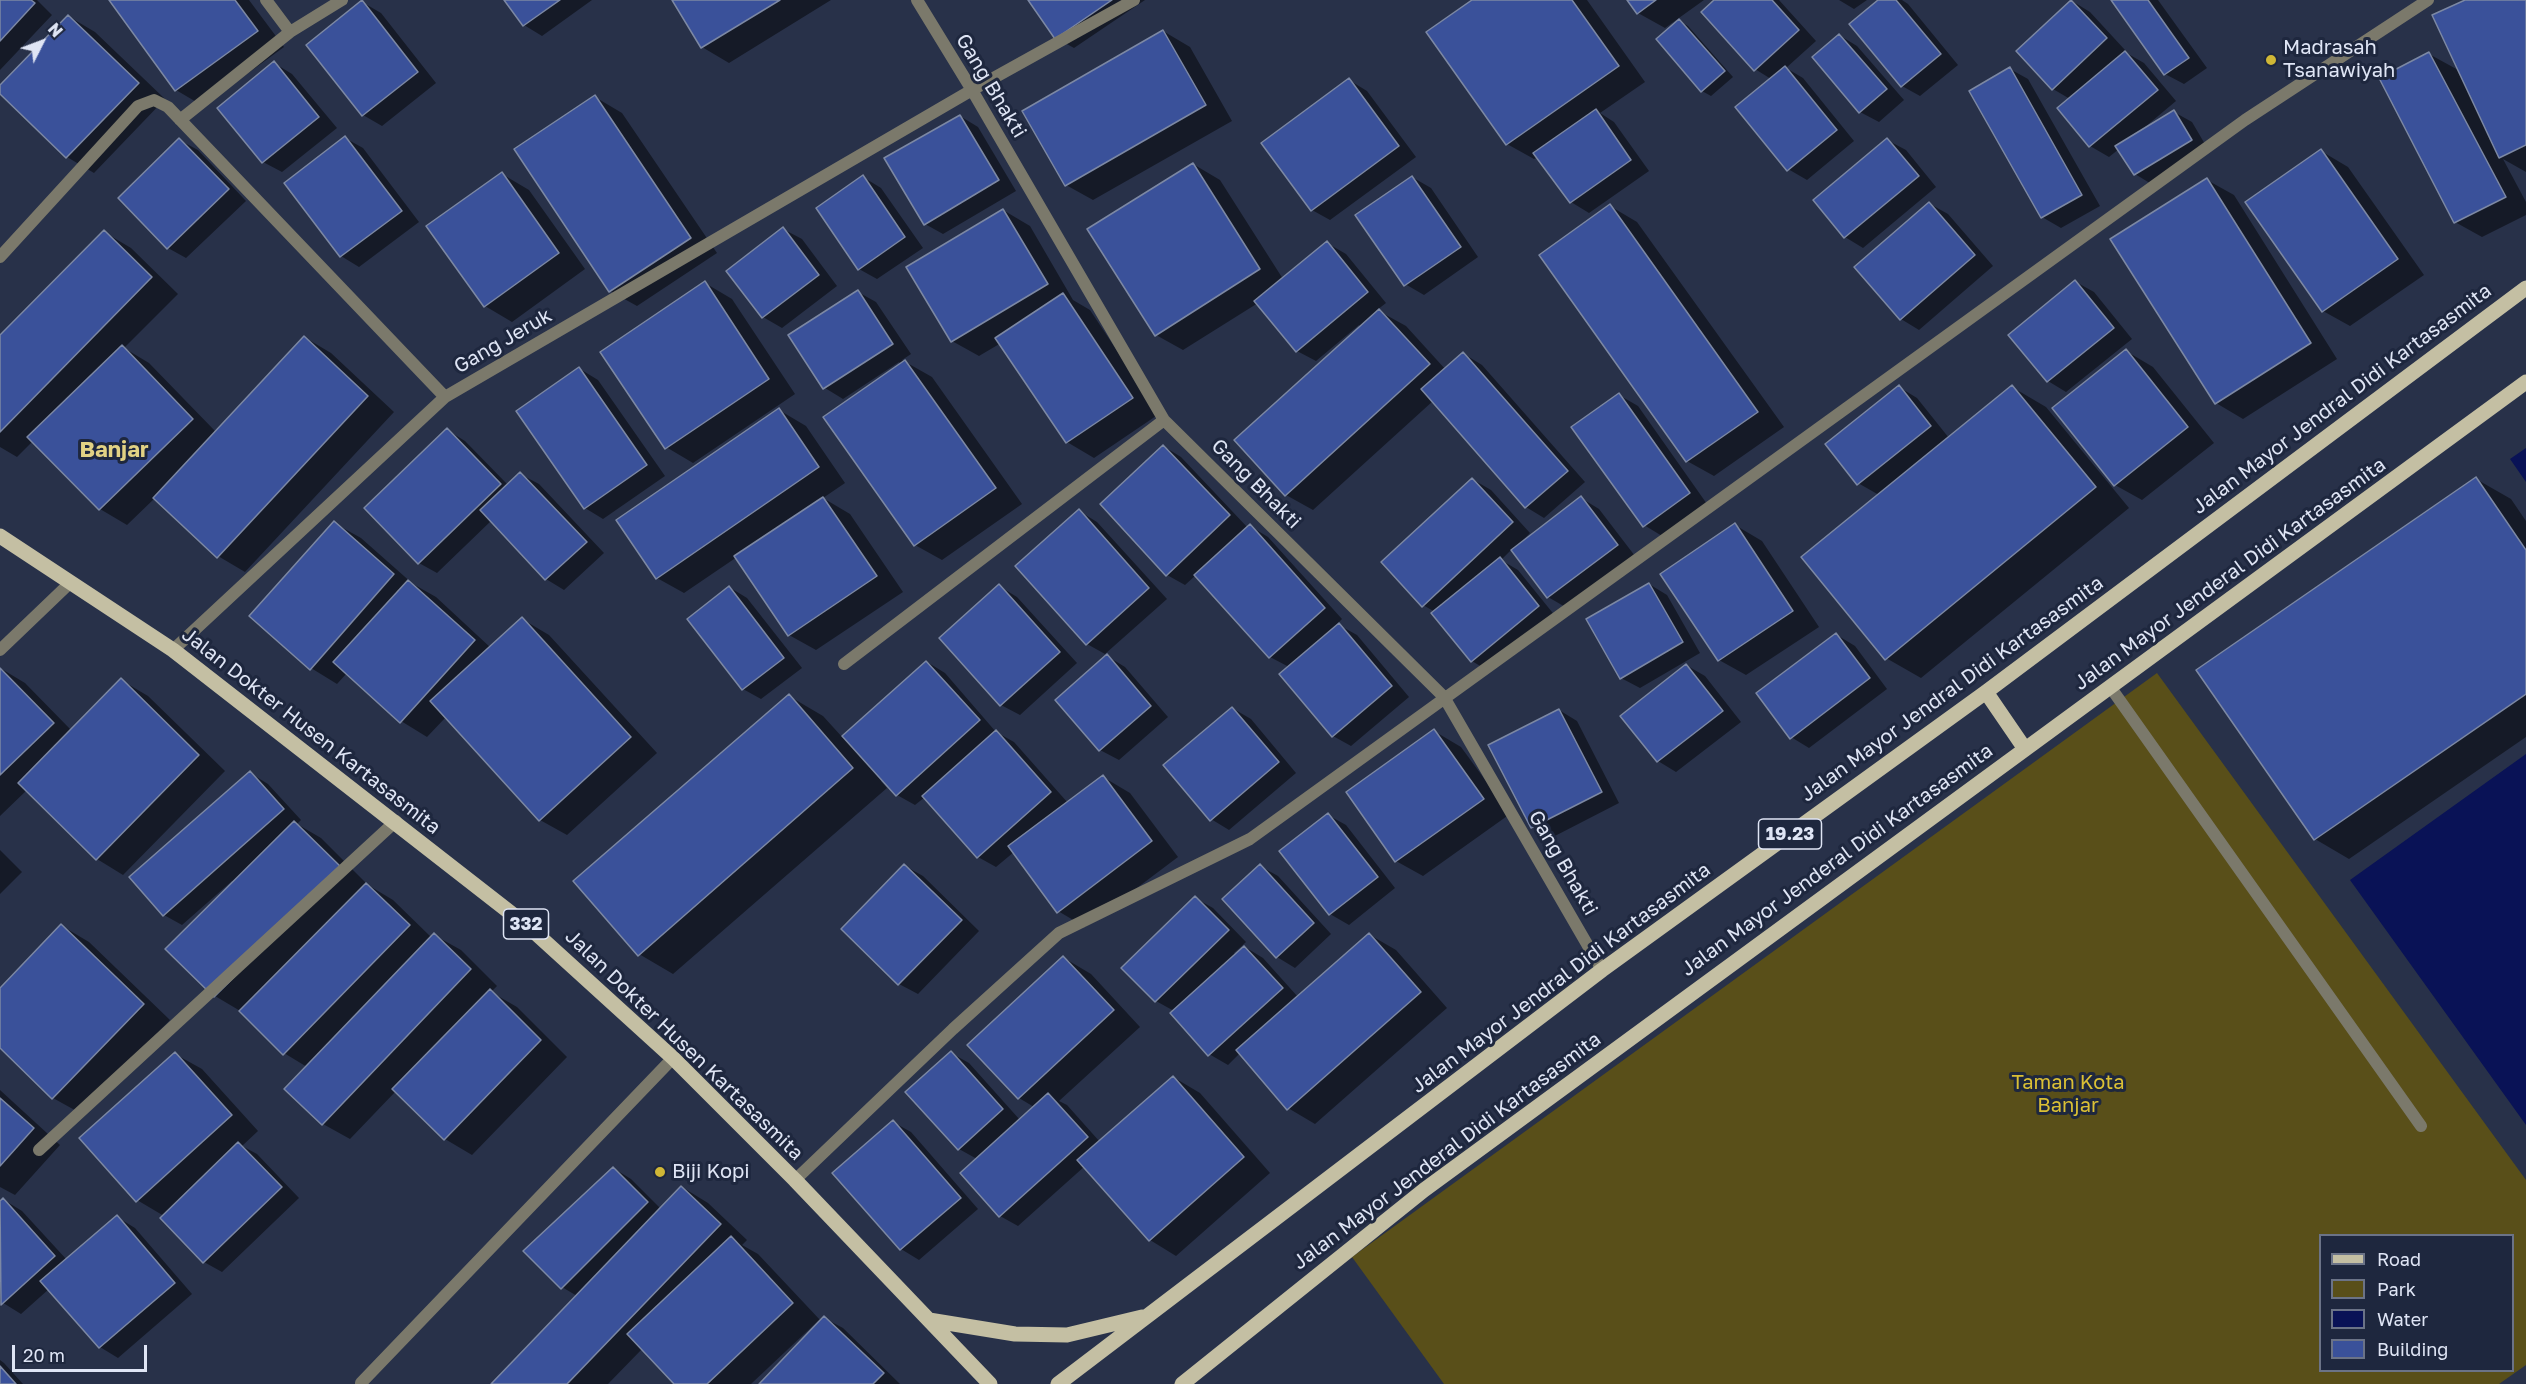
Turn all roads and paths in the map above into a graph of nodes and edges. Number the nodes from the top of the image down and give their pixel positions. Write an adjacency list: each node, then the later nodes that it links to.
1 (266, 0): 6 (street)
2 (342, 0): 6 (street)
3 (916, 0): 7 (street, Gang Bhakti)
4 (1134, 0): 7 (street, Gang Jeruk)
5 (2428, 0): 21 (street)
6 (290, 32): 8 (street)
7 (972, 90): 12 (street, Gang Jeruk); 13 (street, Gang Bhakti)
8 (180, 120): 9 (street, Gang Jeruk); 12 (street, Gang Jeruk)
9 (0, 257)
10 (2526, 288): 20 (main road, Jalan Mayor Jendral Didi Kartasasmita / 19.23)
11 (2526, 382): 19 (main road, Jalan Mayor Jenderal Didi Kartasasmita)
12 (445, 398): 17 (street)
13 (1164, 420): 18 (street); 21 (street, Gang Bhakti)
14 (0, 536): 15 (main road, Jalan Dokter Husen Kartasasmita / 332)
15 (71, 582): 16 (street); 17 (main road, Jalan Dokter Husen Kartasasmita / 332)
16 (0, 650)
17 (173, 650): 23 (main road, Jalan Dokter Husen Kartasasmita / 332)
18 (844, 664)
19 (2111, 688): 22 (main road, Jalan Mayor Jenderal Didi Kartasasmita); 26 (street)
20 (1986, 692): 22 (main road); 24 (main road, Jalan Mayor Jendral Didi Kartasasmita / 19.23)
21 (1444, 697): 24 (street, Gang Bhakti); 28 (street)
22 (2025, 748): 31 (main road, Jalan Mayor Jenderal Didi Kartasasmita)
23 (396, 821): 25 (main road, Jalan Dokter Husen Kartasasmita / 332); 27 (street)
24 (1602, 970): 29 (main road, Jalan Mayor Jendral Didi Kartasasmita / 19.23)
25 (673, 1058): 28 (main road, Jalan Dokter Husen Kartasasmita / 332); 32 (street)
26 (2421, 1126)
27 (39, 1150)
28 (795, 1180): 30 (main road, Jalan Dokter Husen Kartasasmita / 332)
29 (1149, 1315): 30 (main road); 34 (main road, Jalan Mayor Jendral Didi Kartasasmita / 19.23)
30 (929, 1320): 33 (main road, Jalan Dokter Husen Kartasasmita / 332)
31 (1188, 1382)
32 (361, 1383)
33 (990, 1384)
34 (1058, 1384)

